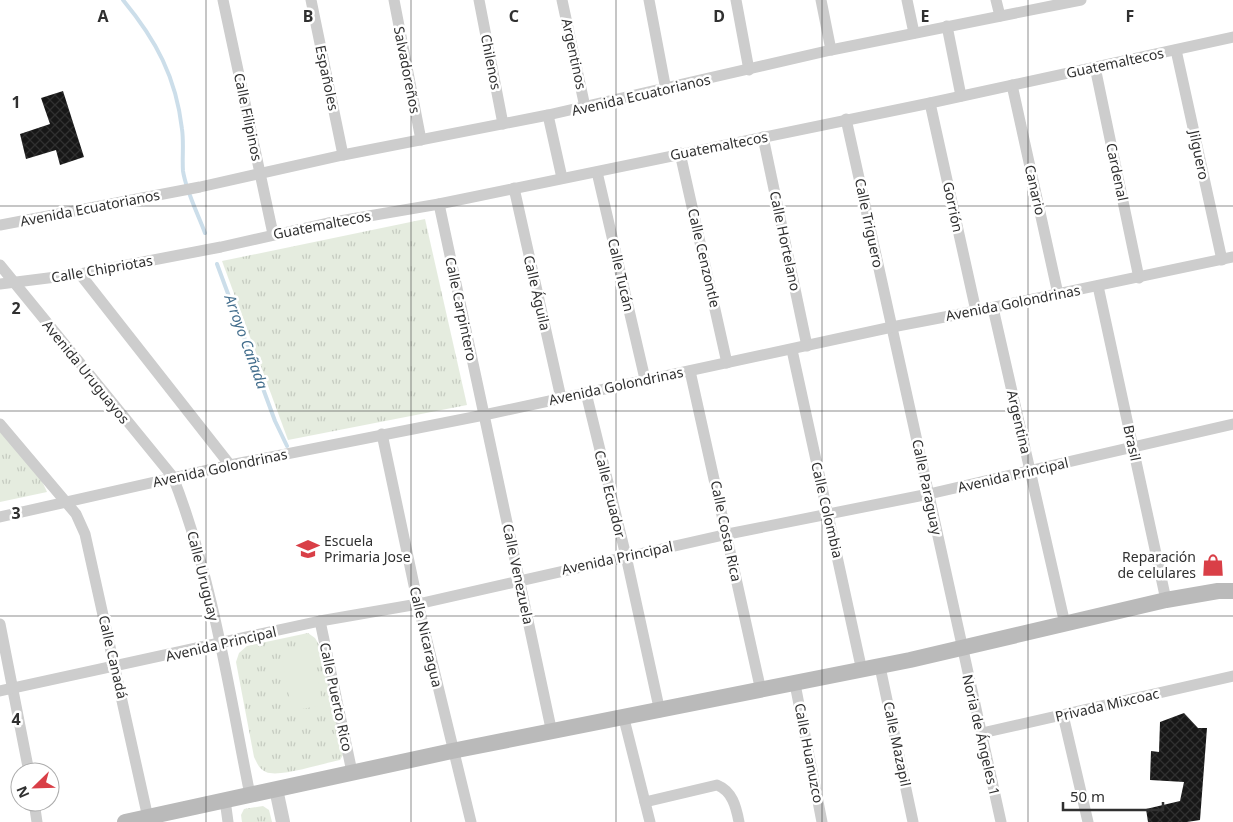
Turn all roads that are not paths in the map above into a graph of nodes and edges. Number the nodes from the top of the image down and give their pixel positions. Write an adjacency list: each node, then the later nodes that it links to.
1 (223, 0): 33 (street, Calle Filipinos)
2 (311, 0): 31 (street, Españoles)
3 (394, 0): 29 (street, Salvadoreños)
4 (479, 0): 27 (street, Chilenos)
5 (562, 0): 24 (street, Argentinos)
6 (649, 0): 21 (street)
7 (736, 0): 19 (street)
8 (820, 0): 16 (street)
9 (907, 0): 14 (street)
10 (996, 0): 12 (street)
11 (1081, 0): 12 (street, Avenida Ecuatorianos)
12 (1000, 16): 13 (street, Avenida Ecuatorianos)
13 (947, 26): 14 (street, Avenida Ecuatorianos); 22 (street)
14 (914, 33): 16 (street, Avenida Ecuatorianos)
15 (1233, 37): 17 (street, Guatemaltecos)
16 (830, 50): 19 (street, Avenida Ecuatorianos)
17 (1176, 50): 18 (street, Guatemaltecos); 40 (street, Jilguero)
18 (1096, 67): 20 (street, Guatemaltecos); 43 (street, Cardenal)
19 (749, 70): 21 (street, Avenida Ecuatorianos)
20 (1012, 85): 22 (street, Guatemaltecos); 47 (street, Canario)
21 (666, 90): 24 (street, Avenida Ecuatorianos)
22 (961, 96): 23 (street, Guatemaltecos)
23 (930, 103): 26 (street, Guatemaltecos); 49 (street, Gorrión)
24 (585, 107): 25 (street, Avenida Ecuatorianos)
25 (548, 116): 27 (street, Avenida Ecuatorianos); 34 (street)
26 (846, 119): 28 (street, Guatemaltecos); 50 (street, Calle Triguero)
27 (503, 124): 29 (street, Avenida Ecuatorianos)
28 (763, 137): 30 (street, Guatemaltecos); 51 (street, Calle Hortelano)
29 (421, 140): 31 (street, Avenida Ecuatorianos)
30 (680, 154): 32 (street, Guatemaltecos); 53 (street, Calle Cenzontle)
31 (343, 155): 33 (street, Avenida Ecuatorianos)
32 (597, 172): 34 (street, Guatemaltecos); 55 (street, Calle Tucán)
33 (261, 174): 37 (street, Avenida Ecuatorianos); 38 (street, Calle Filipinos)
34 (562, 178): 35 (street, Guatemaltecos)
35 (514, 188): 36 (street, Guatemaltecos); 57 (street, Calle Águila)
36 (439, 204): 38 (street, Guatemaltecos); 58 (street, Calle Carpintero)
37 (0, 225)
38 (273, 234): 39 (street, Guatemaltecos)
39 (204, 250): 42 (street, Calle Chipriotas)
40 (1228, 259): 43 (street, Avenida Golondrinas)
41 (0, 265): 44 (street, Avenida Uruguayos)
42 (80, 274): 44 (street, Calle Chipriotas); 63 (street)
43 (1139, 278): 46 (street, Avenida Golondrinas)
44 (13, 283): 45 (street, Calle Chipriotas); 65 (street, Avenida Uruguayos)
45 (0, 284)
46 (1098, 286): 47 (street, Avenida Golondrinas); 62 (street, Brasil)
47 (1058, 294): 48 (street, Avenida Golondrinas)
48 (993, 308): 49 (street, Avenida Golondrinas); 64 (street, Argentina)
49 (976, 312): 50 (street, Avenida Golondrinas)
50 (892, 327): 51 (street, Avenida Golondrinas); 66 (street, Calle Paraguay)
51 (807, 346): 52 (street, Avenida Golondrinas)
52 (792, 350): 53 (street, Avenida Golondrinas); 68 (street, Calle Colombia)
53 (727, 363): 54 (street, Avenida Golondrinas)
54 (690, 371): 55 (street, Avenida Golondrinas); 70 (street, Calle Costa Rica)
55 (645, 379): 56 (street, Avenida Golondrinas)
56 (586, 393): 57 (street, Avenida Golondrinas); 71 (street, Calle Ecuador)
57 (561, 398): 58 (street, Avenida Golondrinas)
58 (484, 415): 61 (street, Avenida Golondrinas); 72 (street, Calle Venezuela)
59 (0, 424): 67 (street, Calle Canadá)
60 (1233, 424): 62 (street, Avenida Principal)
61 (382, 434): 63 (street, Avenida Golondrinas); 75 (street, Calle Nicaragua)
62 (1132, 447): 64 (street, Avenida Principal); 74 (street, Brasil)
63 (230, 465): 65 (street, Avenida Golondrinas)
64 (1030, 472): 66 (street, Avenida Principal); 78 (street, Argentina)
65 (173, 477): 67 (street, Avenida Golondrinas); 79 (street, Calle Uruguay)
66 (929, 494): 68 (street, Avenida Principal); 80 (street, Calle Paraguay)
67 (65, 501): 69 (street, Avenida Golondrinas); 81 (street, Calle Canadá)
68 (829, 513): 70 (street, Avenida Principal); 83 (street, Calle Colombia)
69 (0, 517)
70 (728, 534): 71 (street, Avenida Principal); 88 (street, Calle Costa Rica)
71 (626, 556): 72 (street, Avenida Principal); 89 (street, Calle Ecuador)
72 (519, 579): 75 (street, Avenida Principal); 92 (street, Calle Venezuela)
73 (1233, 591): 74 (main road)
74 (1166, 600): 78 (main road)
75 (418, 604): 76 (street, Avenida Principal); 94 (street, Calle Nicaragua)
76 (320, 621): 79 (street, Avenida Principal); 96 (street, Calle Puerto Rico)
77 (0, 624): 86 (street)
78 (1065, 624): 80 (main road)
79 (220, 644): 81 (street, Avenida Principal); 98 (street, Calle Uruguay)
80 (961, 648): 82 (main road); 93 (street, Noria de Ángeles 1)
81 (116, 667): 86 (street, Avenida Principal); 101 (street, Calle Canadá)
82 (880, 667): 83 (main road); 109 (street, Calle Mazapil)
83 (862, 670): 85 (main road)
84 (1233, 676): 90 (street, Privada Mixcoac)
85 (795, 684): 88 (main road); 108 (street, Calle Huanuzco)
86 (14, 688): 87 (street, Avenida Principal); 95 (street)
87 (0, 691)
88 (761, 691): 89 (main road)
89 (660, 712): 91 (main road)
90 (1063, 716): 93 (street, Privada Mixcoac); 111 (street)
91 (624, 719): 92 (main road); 100 (street)
92 (552, 733): 94 (main road)
93 (982, 733): 110 (street, Noria de Ángeles 1)
94 (452, 751): 96 (main road); 105 (street, Calle Nicaragua)
95 (26, 762)
96 (352, 772): 97 (main road)
97 (276, 789): 98 (main road); 104 (street)
98 (250, 795): 99 (main road)
99 (225, 800): 101 (main road); 103 (street)
100 (645, 802): 106 (street); 107 (street)
101 (148, 818): 102 (main road)
102 (125, 822)
103 (228, 822)
104 (283, 822)
105 (470, 822)
106 (650, 822)
107 (739, 822)
108 (822, 822)
109 (913, 822)
110 (1001, 822)
111 (1088, 822)

